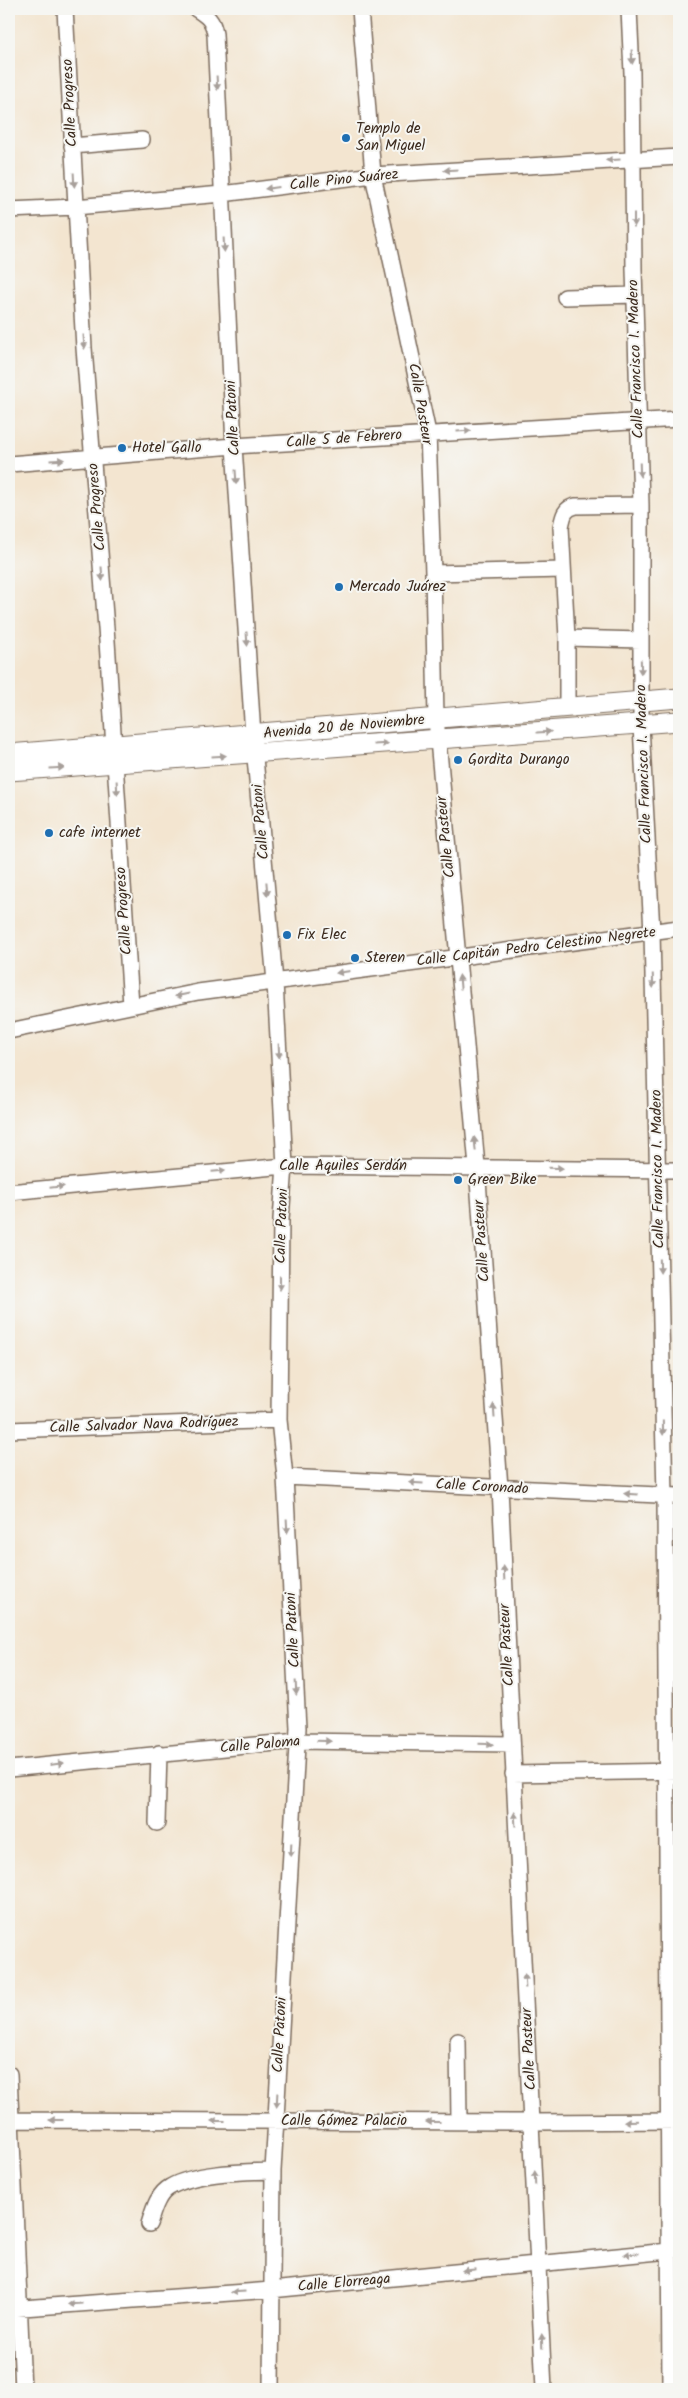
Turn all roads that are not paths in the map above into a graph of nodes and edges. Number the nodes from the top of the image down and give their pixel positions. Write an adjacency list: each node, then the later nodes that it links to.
1 (64, 9): 6 (street, Calle Progreso)
2 (196, 9): 10 (street, Calle Patoni, one-way to 10)
3 (360, 9): 9 (street, Calle Pasteur)
4 (629, 9): 8 (street, Calle Francisco I. Madero, one-way to 8)
5 (142, 140): 6 (street)
6 (72, 146): 11 (street, Calle Progreso, one-way to 11)
7 (679, 157): 8 (street, Calle Pino Suárez)
8 (634, 159): 9 (street, Calle Pino Suárez, one-way to 9); 13 (street, Calle Francisco I. Madero, one-way to 13)
9 (373, 175): 10 (street, Calle Pino Suárez, one-way to 10); 17 (street, Calle Pasteur)
10 (222, 194): 11 (street, Calle Pino Suárez); 18 (street, Calle Patoni, one-way to 18)
11 (75, 207): 12 (street, Calle Pino Suárez); 19 (street, Calle Progreso, one-way to 19)
12 (9, 210)
13 (635, 295): 14 (street); 16 (street, Calle Francisco I. Madero)
14 (565, 297)
15 (679, 419): 16 (street, Calle 5 de Febrero)
16 (638, 421): 17 (street, Calle 5 de Febrero, one-way to 16); 21 (street, Calle Francisco I. Madero, one-way to 21)
17 (428, 433): 18 (street, Calle 5 de Febrero); 23 (street, Calle Pasteur)
18 (234, 446): 19 (street, Calle 5 de Febrero); 33 (street, Calle Patoni, one-way to 33)
19 (93, 458): 20 (street, Calle 5 de Febrero, one-way to 19); 35 (street, Calle Progreso, one-way to 35)
20 (9, 464)
21 (641, 505): 22 (street); 25 (street, Calle Francisco I. Madero)
22 (563, 570): 23 (street); 24 (street)
23 (434, 573): 29 (street, Calle Pasteur)
24 (566, 638): 25 (street); 28 (street)
25 (641, 640): 27 (street, Calle Francisco I. Madero, one-way to 27)
26 (679, 698): 27 (main road, Avenida 20 de Noviembre)
27 (642, 702): 28 (main road, Avenida 20 de Noviembre); 31 (street, Calle Francisco I. Madero)
28 (567, 707): 29 (main road, Avenida 20 de Noviembre)
29 (436, 718): 32 (street, Calle Pasteur); 33 (main road, Avenida 20 de Noviembre)
30 (679, 721): 31 (main road, Avenida 20 de Noviembre)
31 (641, 726): 32 (main road, Avenida 20 de Noviembre, one-way to 31); 38 (street, Calle Francisco I. Madero)
32 (437, 739): 33 (main road, Avenida 20 de Noviembre, one-way to 32); 39 (street, Calle Pasteur)
33 (254, 744): 35 (main road, Avenida 20 de Noviembre); 40 (street, Calle Patoni, one-way to 40)
34 (9, 754): 35 (main road, Avenida 20 de Noviembre)
35 (115, 755): 36 (main road, Avenida 20 de Noviembre, one-way to 35); 41 (street, Calle Progreso, one-way to 41)
36 (9, 771)
37 (679, 928): 38 (street, Calle Capitán Pedro Celestino Negrete)
38 (652, 932): 39 (street, Calle Capitán Pedro Celestino Negrete); 45 (street, Calle Francisco I. Madero, one-way to 45)
39 (458, 956): 40 (street, Calle Capitán Pedro Celestino Negrete, one-way to 40); 44 (street, Calle Pasteur, one-way to 39)
40 (275, 982): 41 (street, Calle Capitán Pedro Celestino Negrete, one-way to 41); 43 (street, Calle Patoni, one-way to 43)
41 (131, 1005): 42 (street, Calle Capitán Pedro Celestino Negrete)
42 (9, 1031)
43 (285, 1166): 44 (street, Calle Aquiles Serdán); 47 (street, Calle Aquiles Serdán, one-way to 43); 48 (street, Calle Patoni, one-way to 48)
44 (476, 1166): 45 (street, Calle Aquiles Serdán, one-way to 45); 51 (street, Calle Pasteur, one-way to 44)
45 (658, 1170): 46 (street, Calle Aquiles Serdán); 52 (street, Calle Francisco I. Madero, one-way to 52)
46 (679, 1170)
47 (9, 1192)
48 (279, 1420): 49 (street, Calle Salvador Nava Rodríguez); 50 (street, Calle Patoni)
49 (9, 1430)
50 (285, 1477): 51 (street, Calle Coronado, one-way to 50); 53 (street, Calle Patoni, one-way to 53)
51 (500, 1488): 52 (street, Calle Coronado, one-way to 51); 54 (street, Calle Pasteur, one-way to 51)
52 (672, 1496): 57 (street, Calle Francisco I. Madero)
53 (297, 1741): 54 (street, Calle Paloma, one-way to 54); 55 (street, Calle Paloma); 63 (street, Calle Patoni, one-way to 63)
54 (512, 1744): 58 (street, Calle Pasteur)
55 (159, 1753): 56 (street, Calle Paloma, one-way to 55); 59 (street)
56 (9, 1769)
57 (674, 1771): 58 (street); 64 (street, Calle Francisco I. Madero)
58 (513, 1774): 66 (street, Calle Pasteur, one-way to 58)
59 (157, 1823)
60 (458, 2040): 65 (street)
61 (9, 2074): 62 (street)
62 (9, 2120): 63 (street, Calle Gómez Palacio, one-way to 62); 68 (street)
63 (276, 2121): 65 (street, Calle Gómez Palacio, one-way to 63); 67 (street, Calle Patoni)
64 (674, 2121): 66 (street, Calle Gómez Palacio, one-way to 66); 70 (street, Calle Francisco I. Madero)
65 (460, 2122): 66 (street, Calle Gómez Palacio)
66 (533, 2122): 71 (street, Calle Pasteur, one-way to 66)
67 (273, 2171): 69 (street); 72 (street, Calle Patoni)
68 (12, 2223): 73 (street)
69 (149, 2224)
70 (673, 2250): 71 (street, Calle Elorreaga, one-way to 71); 77 (street, Calle Francisco I. Madero)
71 (539, 2263): 72 (street, Calle Elorreaga, one-way to 72); 76 (street, Calle Pasteur, one-way to 71)
72 (271, 2290): 73 (street, Calle Elorreaga, one-way to 73); 75 (street, Calle Patoni)
73 (14, 2309): 74 (street)
74 (23, 2389)
75 (271, 2389)
76 (544, 2389)
77 (670, 2389)

